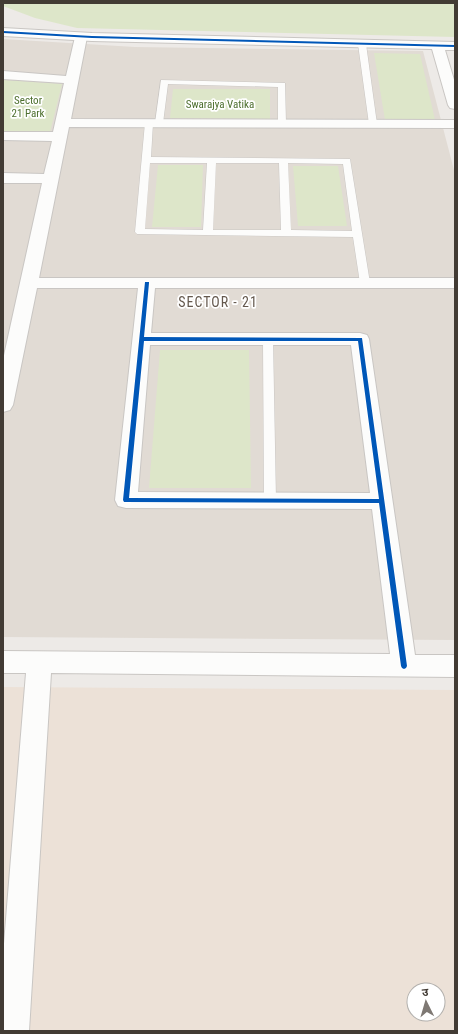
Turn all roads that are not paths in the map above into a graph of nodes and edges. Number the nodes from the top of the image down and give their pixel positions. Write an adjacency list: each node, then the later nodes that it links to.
1 (3, 32): 2 (street)
2 (81, 37): 3 (street); 7 (street)
3 (362, 44): 4 (street); 11 (lane)
4 (437, 46): 5 (street); 8 (street)
5 (455, 46)
6 (3, 75): 7 (street)
7 (72, 80): 13 (street)
8 (454, 101)
9 (154, 123): 10 (street); 10 (lane); 13 (street); 15 (lane)
10 (282, 124): 11 (street)
11 (372, 124): 12 (street)
12 (455, 124)
13 (62, 130): 14 (street); 19 (street)
14 (3, 136)
15 (146, 160): 16 (lane); 20 (lane)
16 (212, 160): 17 (lane); 20 (lane)
17 (283, 160): 21 (lane); 22 (lane)
18 (3, 178): 19 (street)
19 (51, 179): 23 (street)
20 (208, 232): 21 (lane)
21 (286, 234): 22 (lane)
22 (358, 234): 25 (lane)
23 (29, 283): 24 (street); 29 (street)
24 (147, 283): 25 (street); 27 (street)
25 (365, 283): 26 (street)
26 (455, 283)
27 (142, 339): 28 (street); 31 (street)
28 (268, 339): 31 (lane); 32 (street)
29 (6, 378): 30 (street)
30 (3, 405)
31 (270, 501): 32 (street)
32 (382, 501): 35 (street)
33 (3, 662): 34 (street)
34 (39, 662): 35 (street); 37 (street)
35 (404, 666): 36 (street)
36 (455, 666)
37 (13, 1031)

